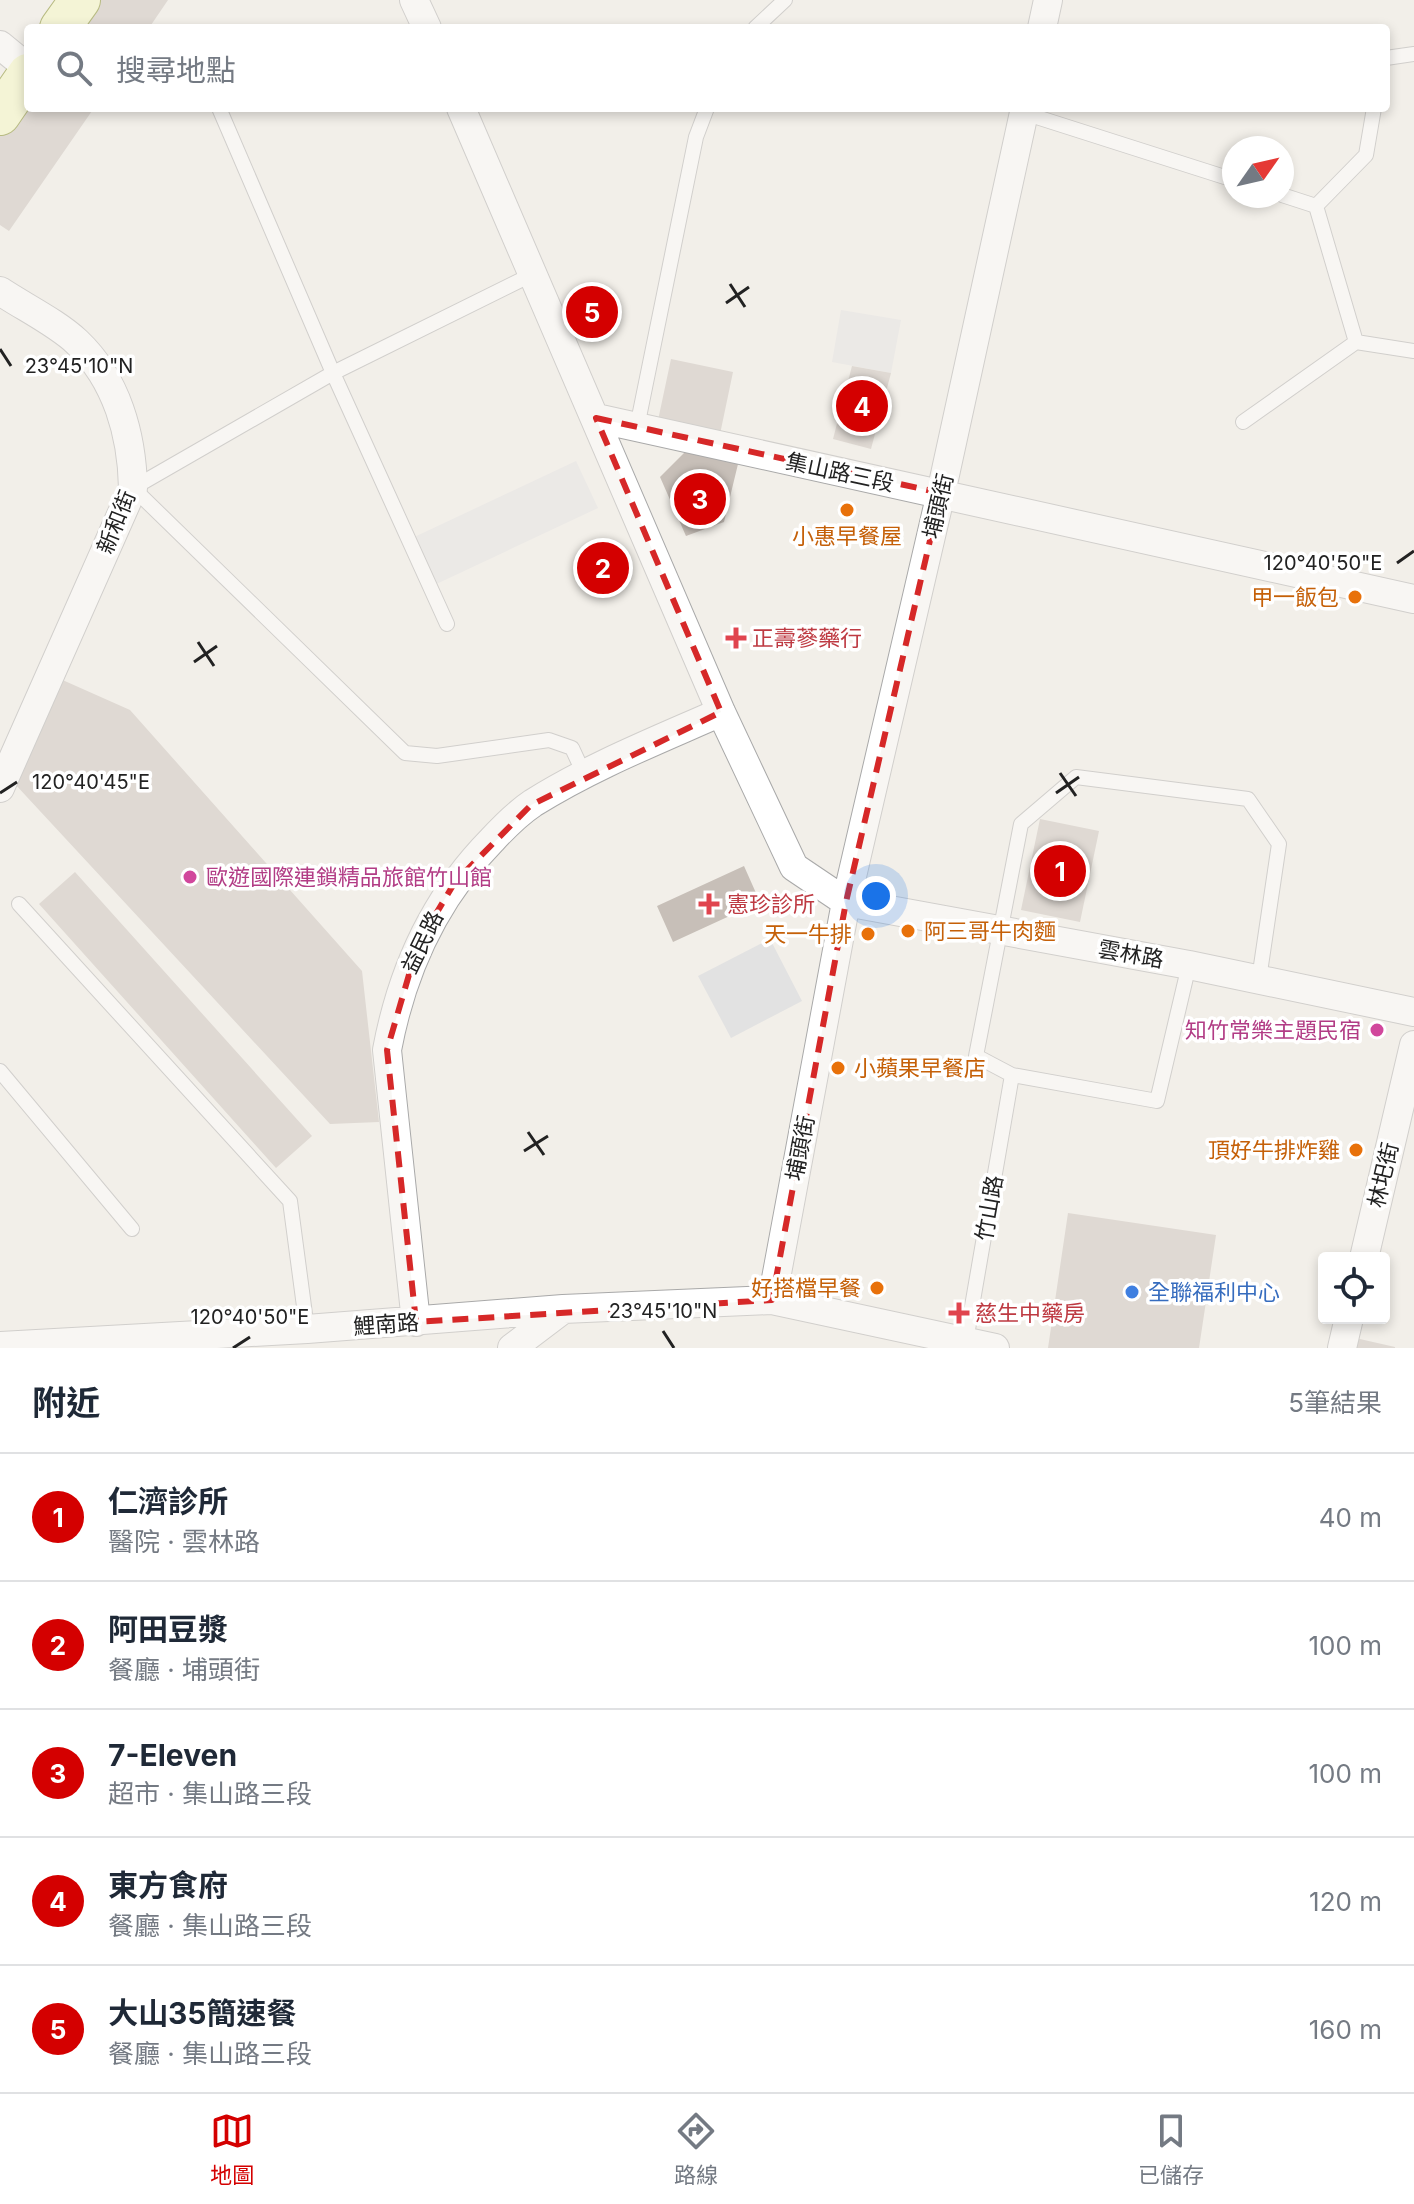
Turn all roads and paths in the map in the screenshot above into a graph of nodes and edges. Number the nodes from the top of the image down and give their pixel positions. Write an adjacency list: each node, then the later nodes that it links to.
1 (80, 0): 5 (main road)
2 (414, 0): 6 (street)
3 (785, 0): 7 (lane)
4 (1048, 0): 8 (street)
5 (63, 24)
6 (425, 24)
7 (759, 24)
8 (1043, 24)
9 (0, 45): 12 (street)
10 (1414, 54): 11 (lane)
11 (1390, 57)
12 (24, 65)
13 (24, 80): 20 (main road)
14 (221, 112): 28 (lane)
15 (463, 112): 24 (street)
16 (705, 112): 31 (lane)
17 (1024, 112): 33 (street, 埔頭街)
18 (1027, 112): 21 (lane)
19 (1373, 112): 23 (lane)
20 (0, 115)
21 (1222, 176)
22 (1294, 199): 23 (lane)
23 (1316, 206): 26 (lane)
24 (533, 274): 28 (lane); 29 (street)
25 (0, 291): 32 (street, 新和街)
26 (1356, 342): 27 (lane); 30 (lane)
27 (1414, 351)
28 (333, 373): 32 (lane); 35 (lane)
29 (596, 418): 31 (street, 集山路三段); 36 (street)
30 (1243, 422)
31 (637, 427): 33 (street, 集山路三段)
32 (133, 488): 37 (lane); 38 (street, 新和街)
33 (941, 493): 34 (street, 集山路三段); 39 (street, 埔頭街)
34 (1414, 599)
35 (447, 624)
36 (721, 712): 37 (street, 益民路); 39 (street)
37 (584, 774): 52 (street, 益民路)
38 (0, 788)
39 (846, 902): 41 (street, 雲林路); 50 (street, 埔頭街)
40 (19, 904): 54 (lane)
41 (999, 931): 42 (street, 雲林路); 43 (lane); 47 (lane)
42 (1189, 965): 43 (street, 雲林路); 47 (lane)
43 (1259, 979): 44 (street, 雲林路)
44 (1414, 1012)
45 (1414, 1045): 49 (street, 林圯街)
46 (0, 1071): 48 (lane)
47 (1012, 1075): 55 (lane, 竹山路)
48 (132, 1229)
49 (1365, 1252)
50 (772, 1300): 51 (street, 鯉南路); 55 (street)
51 (563, 1309): 52 (street, 鯉南路); 57 (street)
52 (416, 1322): 54 (street, 鯉南路)
53 (1348, 1324): 59 (street)
54 (307, 1329): 56 (street, 鯉南路)
55 (966, 1341): 58 (street)
56 (3, 1345)
57 (512, 1348)
58 (995, 1348)
59 (1342, 1348)

